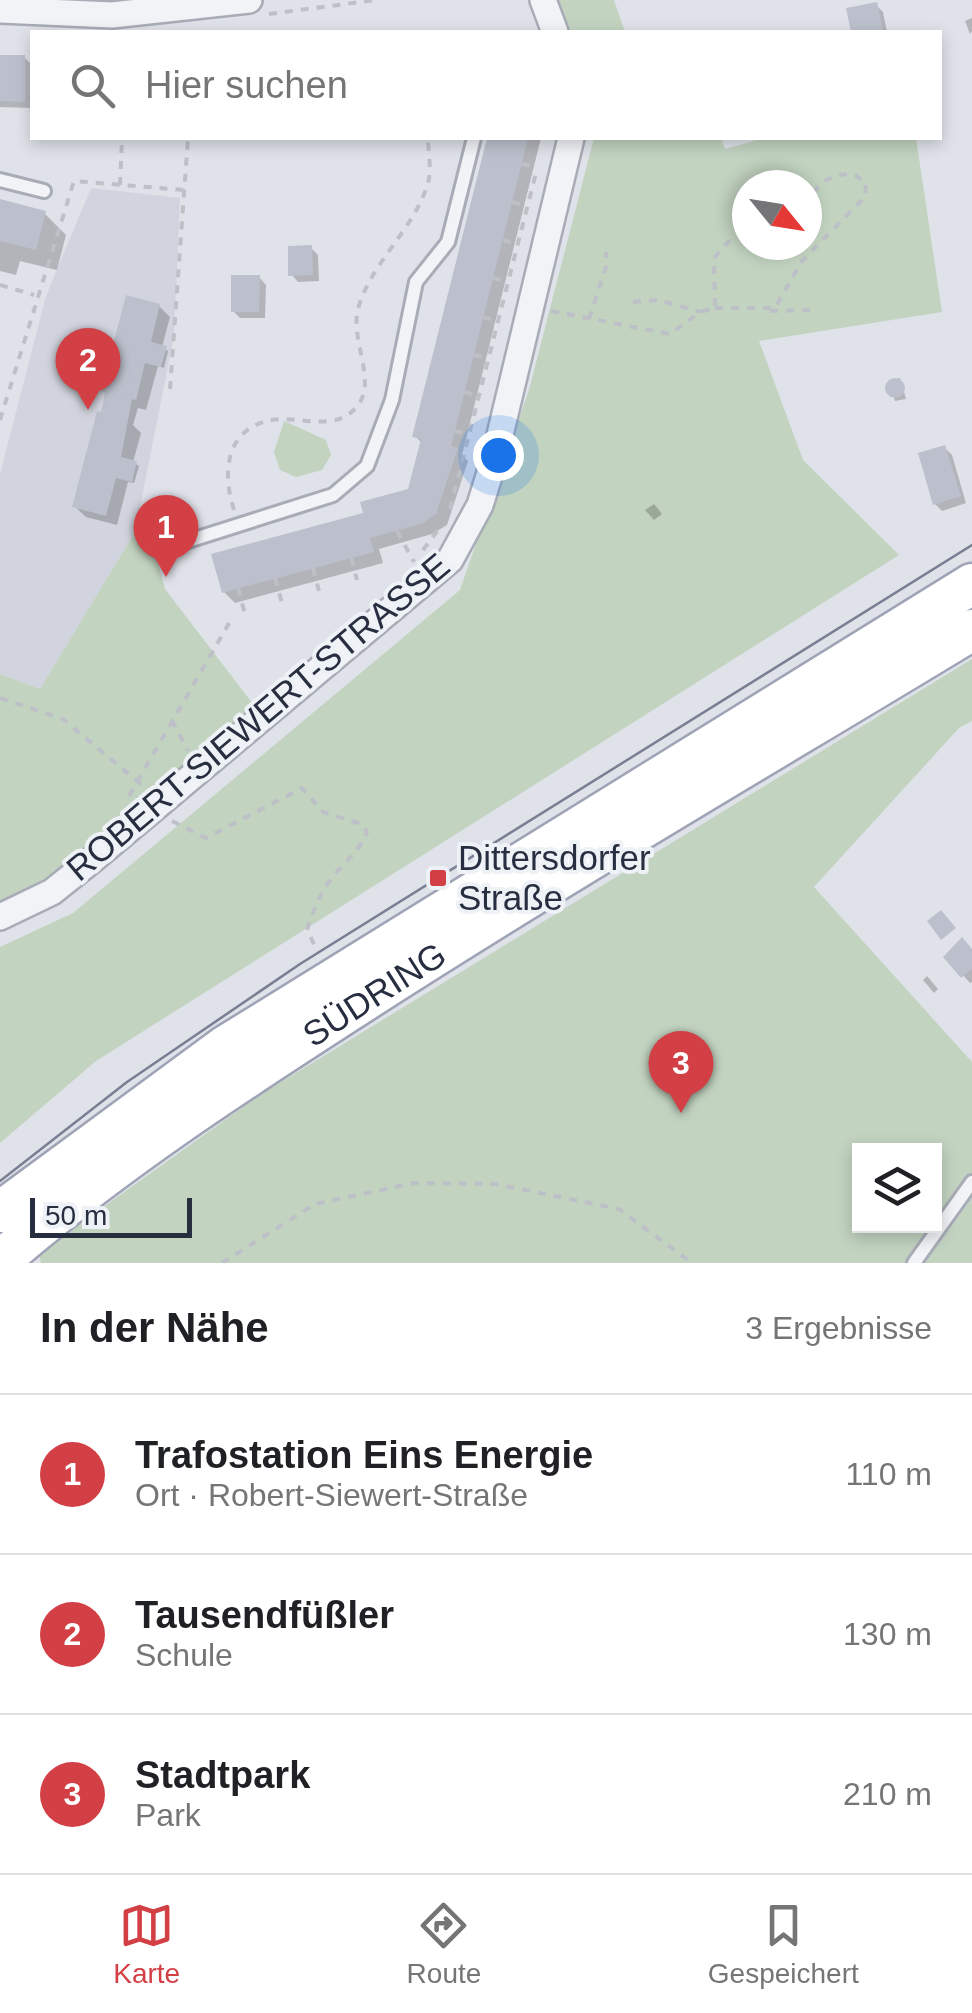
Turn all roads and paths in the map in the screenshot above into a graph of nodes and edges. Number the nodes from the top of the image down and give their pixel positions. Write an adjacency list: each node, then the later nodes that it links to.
1 (250, 0): 3 (street)
2 (544, 0): 4 (street)
3 (0, 10)
4 (554, 30)
5 (122, 140): 15 (path)
6 (188, 140): 16 (path)
7 (428, 140): 49 (path)
8 (474, 140): 49 (lane)
9 (571, 140): 31 (street, ROBERT-SIEWERT-STRASSE)
10 (542, 152): 12 (path)
11 (522, 164): 12 (path)
12 (538, 168): 19 (path)
13 (0, 180): 17 (lane)
14 (822, 183): 22 (path)
15 (120, 185): 16 (path); 29 (path)
16 (184, 190): 41 (path)
17 (44, 192)
18 (512, 202): 19 (path)
19 (528, 206): 23 (path)
20 (503, 240): 23 (path)
21 (732, 241): 32 (path)
22 (822, 241)
23 (519, 244): 27 (path)
24 (606, 252): 37 (path)
25 (803, 260): 33 (path)
26 (493, 278): 27 (path)
27 (509, 282): 38 (path)
28 (0, 285): 29 (path)
29 (35, 296): 44 (path)
30 (634, 302): 35 (path)
31 (532, 307): 37 (path); 67 (street, ROBERT-SIEWERT-STRASSE)
32 (712, 310): 33 (path); 35 (path)
33 (768, 310): 34 (path)
34 (816, 310)
35 (700, 312): 37 (path)
36 (484, 317): 38 (path)
37 (590, 317)
38 (500, 321): 40 (path)
39 (474, 355): 40 (path)
40 (490, 359): 43 (path)
41 (170, 389)
42 (464, 392): 43 (path)
43 (480, 396): 46 (path)
44 (0, 420)
45 (454, 430): 46 (path)
46 (471, 435): 48 (path)
47 (451, 475): 48 (path)
48 (460, 478): 50 (path)
49 (239, 525): 51 (lane)
50 (397, 531)
51 (166, 548)
52 (351, 558): 55 (path)
53 (313, 568): 58 (path)
54 (275, 578): 59 (path)
55 (357, 580)
56 (972, 584): 72 (main road, SÜDRING)
57 (238, 588): 60 (path)
58 (319, 591)
59 (282, 603)
60 (245, 614)
61 (232, 618): 64 (path)
62 (972, 630): 73 (main road, SÜDRING)
63 (0, 698): 66 (path)
64 (172, 720): 65 (path); 66 (path)
65 (194, 764)
66 (138, 780): 67 (path); 68 (path)
67 (155, 803): 69 (street, ROBERT-SIEWERT-STRASSE); 70 (path)
68 (125, 804)
69 (0, 917)
70 (322, 958)
71 (972, 1182): 76 (lane)
72 (0, 1212)
73 (0, 1261)
74 (222, 1263): 75 (path)
75 (692, 1263)
76 (914, 1263)

